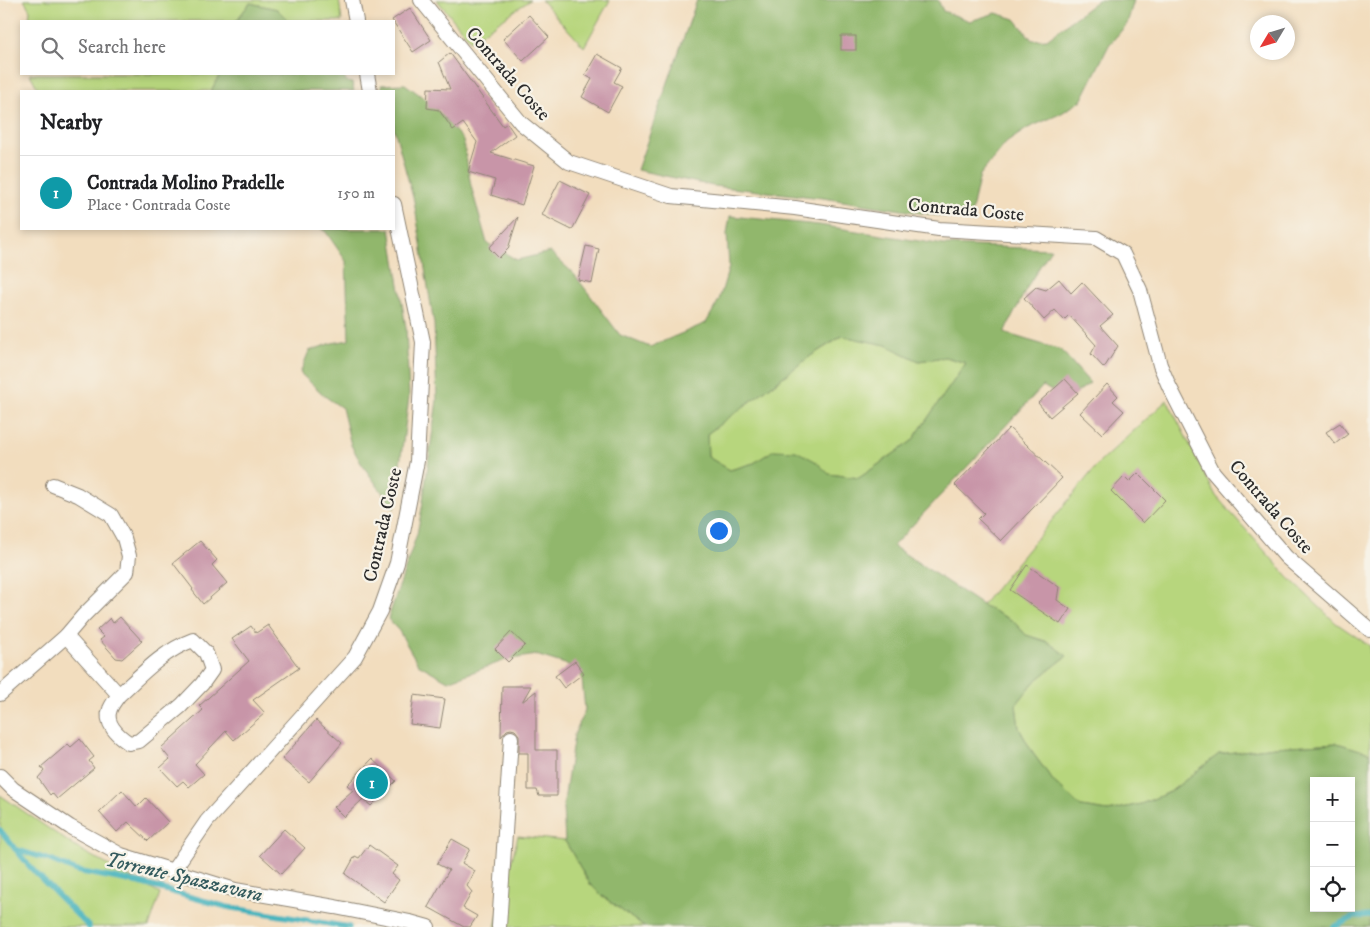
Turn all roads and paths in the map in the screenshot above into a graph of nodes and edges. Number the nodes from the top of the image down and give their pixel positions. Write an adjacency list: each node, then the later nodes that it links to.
1 (352, 0): 3 (street)
2 (421, 0): 8 (street, Contrada Coste)
3 (356, 20)
4 (367, 75): 5 (street)
5 (370, 90)
6 (395, 209): 14 (street, Contrada Coste)
7 (53, 485): 9 (street)
8 (1370, 630)
9 (66, 636): 10 (street); 11 (street)
10 (0, 694)
11 (119, 695): 11 (street)
12 (510, 738): 16 (street)
13 (0, 776): 14 (street)
14 (172, 872): 15 (street)
15 (428, 927)
16 (499, 927)

